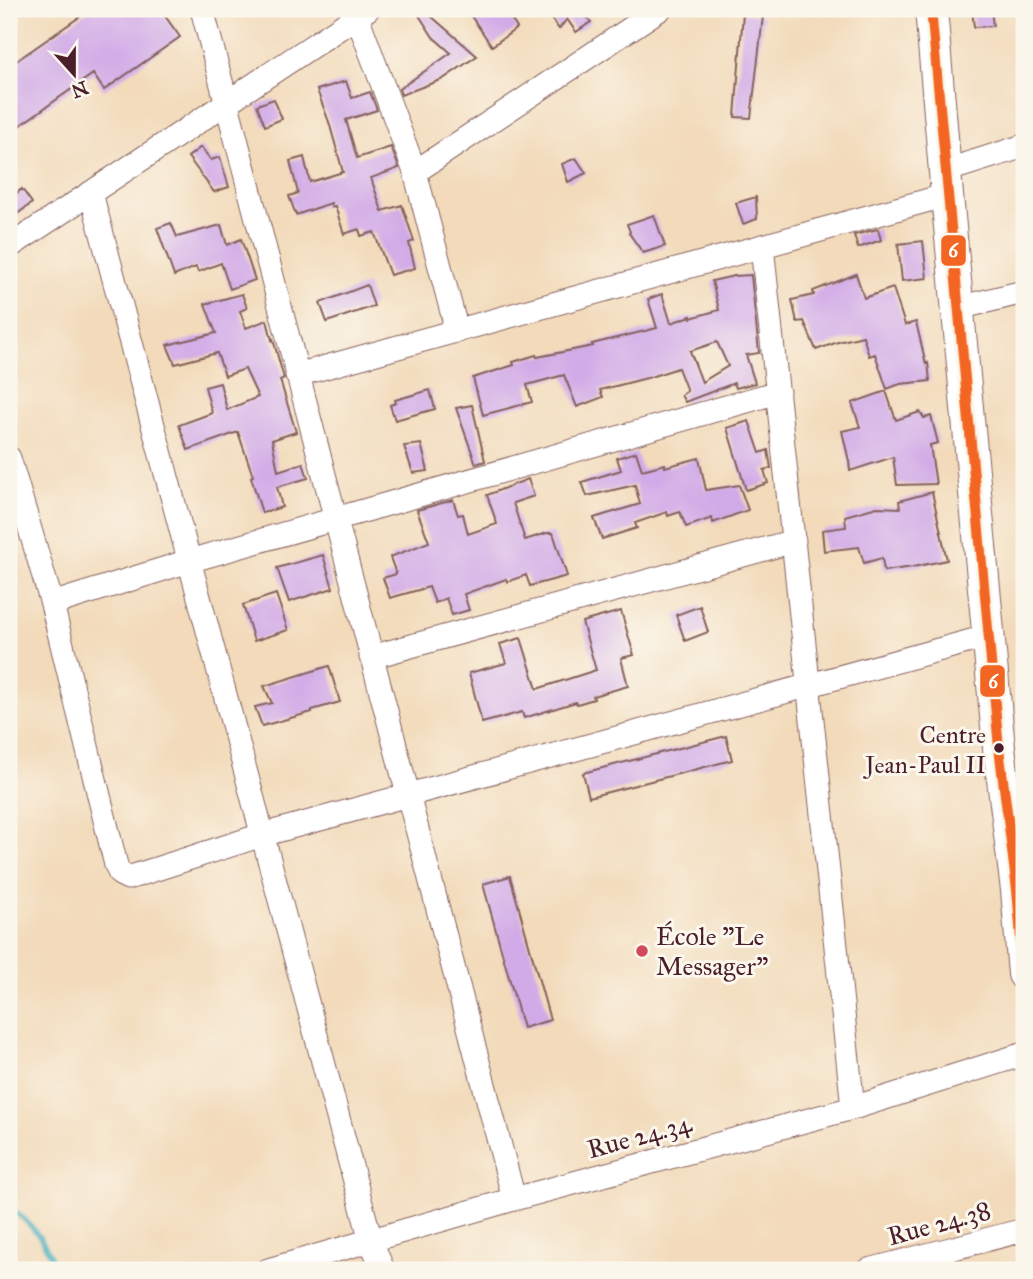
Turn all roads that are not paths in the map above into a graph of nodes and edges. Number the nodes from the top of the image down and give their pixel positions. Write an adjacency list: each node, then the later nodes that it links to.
1 (202, 9): 5 (street)
2 (660, 9): 7 (street)
3 (932, 9): 8 (street)
4 (362, 12): 5 (street); 7 (street)
5 (226, 103): 9 (street); 15 (street)
6 (1024, 146): 8 (street)
7 (415, 172): 14 (street)
8 (946, 183): 10 (street); 13 (street)
9 (91, 193): 11 (street); 20 (street)
10 (762, 246): 14 (street); 16 (street)
11 (9, 247)
12 (1024, 292): 13 (street)
13 (958, 308): 22 (street)
14 (457, 331): 15 (street)
15 (298, 375): 18 (street)
16 (778, 392): 18 (street); 19 (street)
17 (9, 458): 21 (street)
18 (335, 519): 20 (street); 23 (street)
19 (794, 541): 23 (street); 24 (street)
20 (189, 561): 21 (street); 26 (street)
21 (52, 604): 26 (street)
22 (989, 636): 24 (street); 27 (street)
23 (371, 657): 25 (street)
24 (809, 685): 25 (street); 30 (street)
25 (408, 795): 26 (street); 31 (street)
26 (262, 835): 33 (street)
27 (1021, 888): 28 (street)
28 (1024, 974)
29 (1024, 1054): 30 (street, Rue 24.34)
30 (853, 1108): 31 (street, Rue 24.34)
31 (514, 1199): 33 (street, Rue 24.34)
32 (1024, 1230): 36 (street, Rue 24.38)
33 (371, 1241): 34 (street, Rue 24.34); 35 (street)
34 (268, 1270)
35 (383, 1270)
36 (869, 1270)

